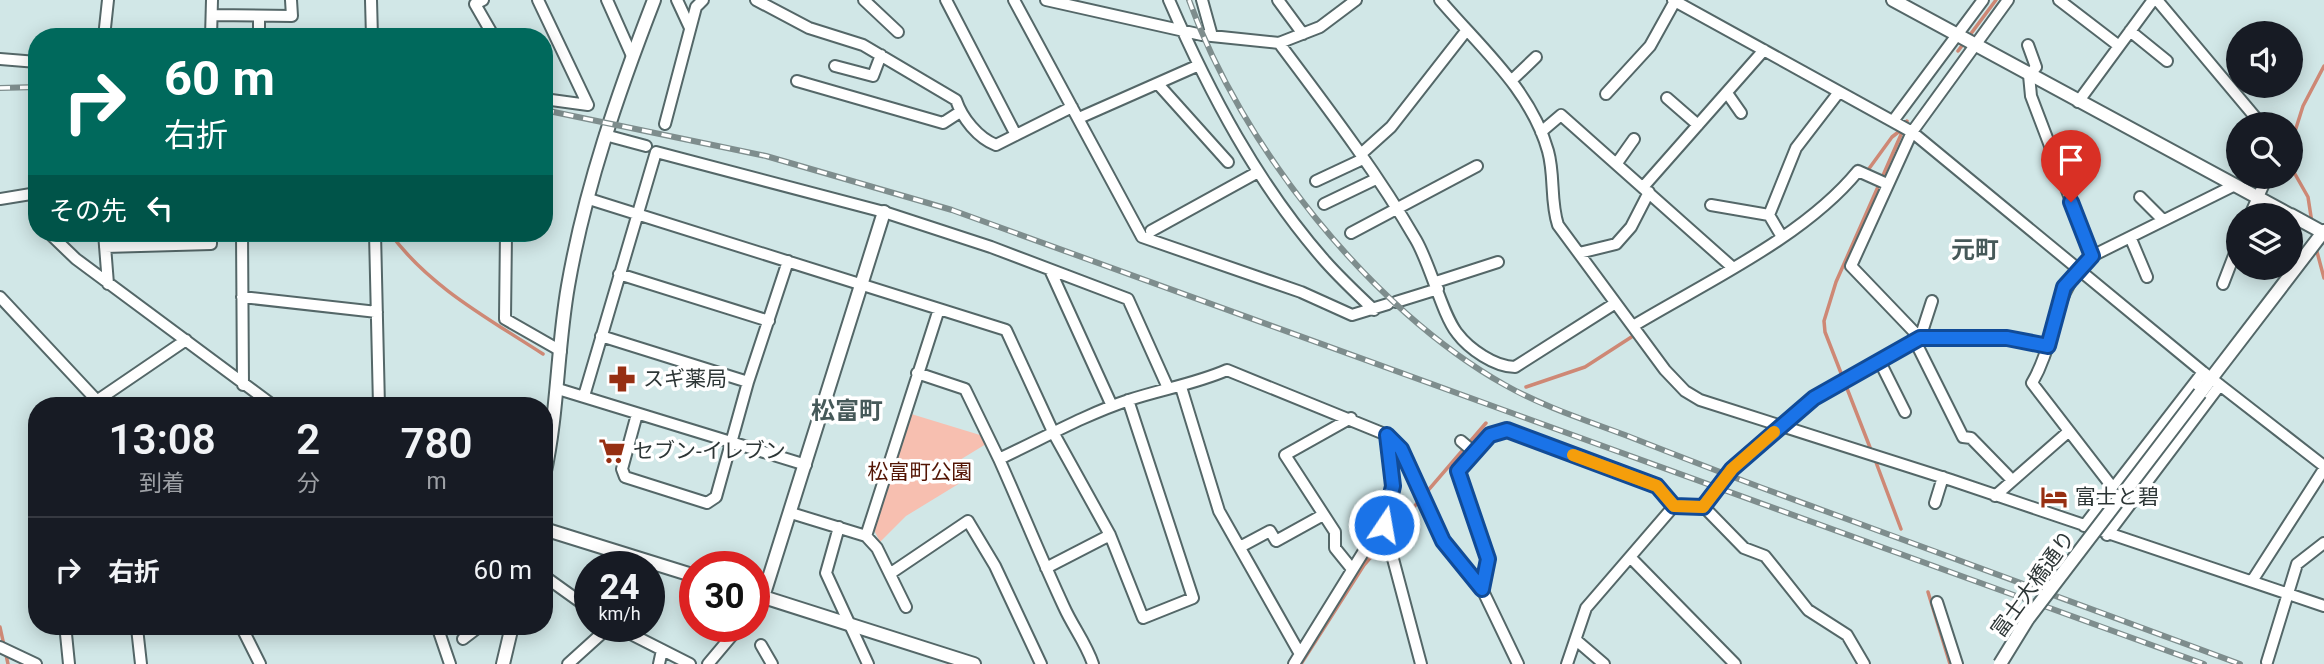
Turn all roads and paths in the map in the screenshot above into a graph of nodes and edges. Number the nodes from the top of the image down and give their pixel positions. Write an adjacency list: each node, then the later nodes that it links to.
1 (108, 0): 30 (street)
2 (212, 0): 28 (street)
3 (291, 0): 29 (street)
4 (371, 0): 33 (street)
5 (483, 0): 34 (street)
6 (538, 0): 35 (street)
7 (607, 0): 51 (street)
8 (653, 0): 51 (street)
9 (677, 0): 36 (street)
10 (756, 0): 50 (street)
11 (864, 0): 41 (street)
12 (946, 0): 79 (street)
13 (1014, 0): 68 (street)
14 (1046, 0): 37 (street)
15 (1169, 0): 37 (street)
16 (1202, 0): 44 (street)
17 (1278, 0): 42 (street)
18 (1356, 0): 42 (street)
19 (1440, 0): 38 (street)
20 (1893, 0): 27 (street)
21 (1983, 0): 43 (street)
22 (2008, 0): 47 (street)
23 (2059, 0): 48 (street)
24 (2155, 0): 39 (street); 70 (street)
25 (700, 1): 36 (street)
26 (1674, 1): 49 (street); 64 (street)
27 (1917, 5): 43 (street)
28 (212, 15): 29 (street); 31 (street)
29 (259, 16): 32 (street)
30 (105, 28)
31 (211, 28)
32 (258, 28)
33 (372, 28)
34 (489, 28)
35 (551, 28)
36 (690, 28): 74 (street)
37 (1182, 31): 44 (street); 56 (street)
38 (1466, 31): 59 (street); 82 (street)
39 (2130, 31): 48 (street); 54 (street)
40 (553, 32): 66 (street)
41 (898, 32)
42 (1303, 34): 45 (street)
43 (1956, 34): 47 (street); 73 (street)
44 (1212, 36): 45 (street)
45 (1279, 43): 82 (street)
46 (2028, 45): 58 (street)
47 (1975, 46): 58 (street); 76 (street)
48 (2119, 47): 67 (street)
49 (1764, 50): 62 (street); 63 (street)
50 (881, 55): 57 (street); 69 (street)
51 (632, 56): 78 (street)
52 (1536, 57): 59 (street)
53 (0, 60): 55 (street)
54 (2167, 61)
55 (28, 62)
56 (1199, 65): 61 (street); 86 (street)
57 (835, 66)
58 (2029, 75): 67 (street); 123 (street)
59 (1512, 80): 77 (street)
60 (797, 81): 69 (street)
61 (1158, 84): 72 (street); 83 (street)
62 (1839, 92): 73 (street); 107 (street)
63 (1727, 93): 71 (street); 75 (street)
64 (1606, 94)
65 (1667, 98): 75 (street)
66 (553, 100)
67 (2078, 102): 89 (street)
68 (1072, 107): 72 (street); 79 (street)
69 (960, 112): 79 (street)
70 (2252, 112)
71 (1741, 113)
72 (1079, 118): 141 (street)
73 (1894, 122): 76 (street)
74 (665, 124)
75 (1698, 125): 91 (street)
76 (1911, 131): 90 (street); 127 (street)
77 (1541, 132): 84 (street); 122 (street)
78 (605, 135): 81 (street); 98 (street)
79 (1016, 135)
80 (1634, 139): 84 (street)
81 (646, 146)
82 (1362, 156): 87 (street); 88 (street)
83 (1228, 162)
84 (1617, 163): 91 (street)
85 (1477, 166): 104 (street)
86 (1258, 172): 110 (street); 141 (street)
87 (1376, 179): 102 (street); 104 (street)
88 (1316, 181)
89 (2226, 183)
90 (1887, 184): 113 (street); 147 (street)
91 (1647, 189): 122 (street); 126 (street)
92 (2226, 189): 108 (street)
93 (2238, 189): 97 (street)
94 (2261, 189): 97 (street)
95 (28, 195): 99 (street)
96 (2140, 197): 108 (street)
97 (2257, 198): 100 (street); 101 (street)
98 (589, 199): 105 (street); 149 (street)
99 (0, 200)
100 (2255, 203)
101 (2267, 203)
102 (1324, 204)
103 (1711, 205): 107 (street)
104 (1396, 209): 112 (street); 135 (street)
105 (637, 212): 106 (street); 124 (street); 129 (street)
106 (884, 212): 128 (street); 133 (street)
107 (1769, 215): 113 (street)
108 (2162, 219): 114 (street)
109 (2303, 221): 111 (street)
110 (1151, 231)
111 (2324, 232): 152 (street, 富士大橋通り)
112 (1351, 233)
113 (1782, 237): 126 (street)
114 (2131, 239): 123 (street); 131 (street)
115 (58, 242): 132 (street)
116 (105, 242): 121 (street)
117 (211, 242): 121 (street)
118 (242, 242): 137 (street)
119 (375, 242): 142 (street)
120 (506, 242): 149 (street)
121 (105, 247): 132 (street)
122 (1578, 253): 139 (street)
123 (2092, 256): 127 (street)
124 (788, 261): 133 (street); 143 (street)
125 (1498, 262): 135 (street)
126 (1732, 267): 144 (street)
127 (2079, 268): 148 (street); 152 (street)
128 (1051, 272): 156 (street); 164 (street)
129 (619, 274): 143 (street); 145 (street)
130 (2226, 276): 134 (street)
131 (2147, 277)
132 (108, 284): 146 (street)
133 (863, 284): 140 (street); 175 (street)
134 (2223, 284)
135 (1437, 285): 139 (street); 141 (street)
136 (0, 297): 159 (street)
137 (242, 297): 142 (street); 154 (street)
138 (1932, 301): 147 (street)
139 (1614, 304): 144 (street)
140 (939, 309): 151 (street); 170 (street)
141 (1374, 310)
142 (377, 312): 162 (street)
143 (769, 321): 153 (street)
144 (1636, 330): 168 (street)
145 (601, 335): 153 (street); 158 (street)
146 (186, 340): 154 (street); 160 (street)
147 (1917, 340): 148 (street); 150 (street); 178 (street)
148 (2048, 346): 169 (street)
149 (561, 351): 157 (street)
150 (1880, 362): 165 (street); 168 (street)
151 (917, 373): 174 (street); 191 (street)
152 (2211, 378): 176 (street); 179 (street); 190 (street); 249 (street, 富士大橋通り, bridge)
153 (748, 382): 173 (street)
154 (243, 385): 161 (street)
155 (1181, 387): 156 (street); 167 (street); 193 (street)
156 (1168, 388): 163 (street)
157 (558, 389): 158 (street); 172 (street)
158 (584, 396): 166 (street)
159 (94, 397)
160 (108, 397)
161 (261, 397)
162 (379, 397)
163 (1128, 400): 164 (street); 189 (street)
164 (1112, 407): 170 (street)
165 (1905, 412)
166 (637, 414): 173 (street); 173 (street)
167 (1351, 418): 171 (street); 185 (street)
168 (1782, 425): 177 (street); 183 (street)
169 (2068, 432): 178 (street); 179 (street)
170 (1054, 434): 174 (street); 189 (street)
171 (1387, 435): 198 (street); 203 (street)
172 (553, 437)
173 (732, 443): 175 (street)
174 (999, 459): 197 (street)
175 (806, 465): 184 (street)
176 (2324, 467): 201 (street)
177 (1943, 477): 180 (street); 181 (street)
178 (2011, 479): 180 (street)
179 (2113, 488): 186 (street)
180 (1995, 496): 186 (street)
181 (1935, 503)
182 (1674, 506): 183 (street); 195 (street); 203 (street)
183 (1703, 507): 247 (street)
184 (791, 513): 187 (street); 196 (street)
185 (1322, 515): 193 (street); 198 (street)
186 (2084, 526): 190 (street)
187 (839, 527): 191 (street); 210 (street)
188 (553, 532): 199 (street)
189 (1110, 535): 197 (street)
190 (2107, 535): 201 (street)
191 (866, 536): 200 (street)
192 (2324, 543): 204 (street)
193 (1240, 547): 225 (street)
194 (1392, 555): 242 (street)
195 (1631, 558): 218 (street); 246 (street)
196 (770, 567)
197 (1046, 568): 241 (street)
198 (1352, 569): 225 (street)
199 (679, 571)
200 (891, 573): 209 (street); 240 (street)
201 (2252, 581): 204 (street)
202 (553, 582): 205 (street)
203 (1482, 589): 243 (street)
204 (2287, 594): 208 (street); 226 (street)
205 (574, 598)
206 (770, 598): 210 (street)
207 (1937, 602): 248 (street)
208 (2324, 606)
209 (906, 607)
210 (850, 623): 238 (street); 239 (street)
211 (66, 635): 228 (street)
212 (138, 635): 229 (street)
213 (246, 635): 230 (street)
214 (439, 635): 231 (street)
215 (468, 635): 217 (street)
216 (510, 635): 232 (street)
217 (463, 639)
218 (1576, 640): 244 (street); 245 (street)
219 (594, 642): 233 (street)
220 (646, 642): 224 (street)
221 (727, 642): 236 (street)
222 (761, 645): 237 (street)
223 (0, 647): 227 (street)
224 (662, 650): 234 (street); 235 (street)
225 (1297, 659)
226 (2267, 662)
227 (36, 664)
228 (69, 664)
229 (141, 664)
230 (260, 664)
231 (450, 664)
232 (503, 664)
233 (568, 664)
234 (659, 664)
235 (690, 664)
236 (708, 664)
237 (772, 664)
238 (868, 664)
239 (974, 664)
240 (1041, 664)
241 (1093, 664)
242 (1421, 664)
243 (1518, 664)
244 (1567, 664)
245 (1604, 664)
246 (1735, 664)
247 (1864, 664)
248 (1957, 664)
249 (2000, 664)

